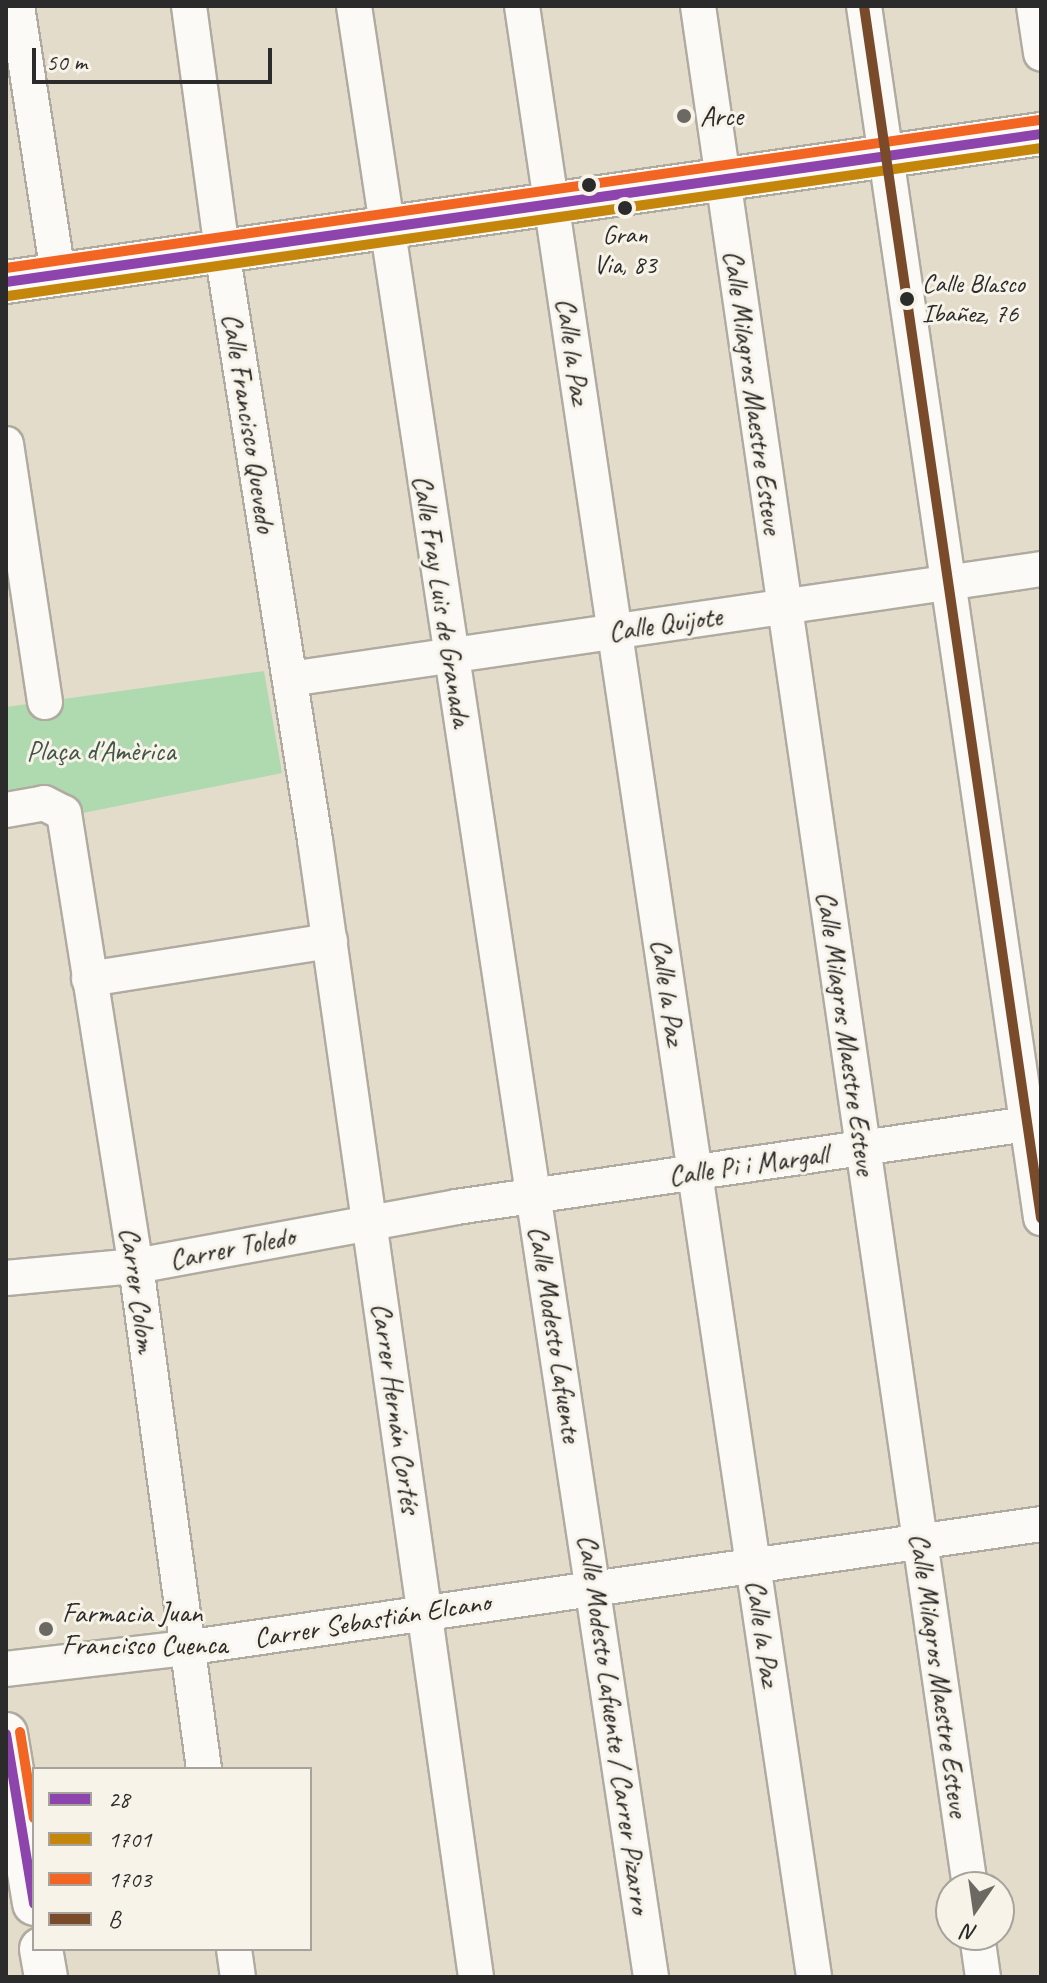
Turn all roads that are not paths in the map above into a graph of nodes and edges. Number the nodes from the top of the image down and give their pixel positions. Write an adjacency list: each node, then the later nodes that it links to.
1 (17, 6): 15 (street)
2 (189, 6): 14 (street, Calle Francisco Quevedo)
3 (354, 6): 13 (street, Calle Fray Luis de Granada)
4 (522, 6): 12 (street, Calle la Paz)
5 (698, 6): 11 (street, Calle Milagros Maestre Esteve)
6 (864, 6): 10 (street)
7 (1034, 6): 8 (street)
8 (1041, 53)
9 (1041, 134): 10 (street)
10 (884, 157): 11 (street); 19 (street)
11 (723, 180): 12 (street); 20 (street, Calle Milagros Maestre Esteve)
12 (551, 204): 13 (street); 21 (street, Calle la Paz)
13 (385, 228): 14 (street); 22 (street, Calle Fray Luis de Granada)
14 (222, 251): 15 (street); 23 (street, Calle Francisco Quevedo)
15 (58, 275): 16 (street)
16 (6, 282)
17 (6, 444): 24 (street)
18 (1041, 569): 19 (street, Calle Quijote)
19 (947, 582): 20 (street, Calle Quijote); 29 (street)
20 (785, 606): 21 (street, Calle Quijote); 30 (street, Calle Milagros Maestre Esteve)
21 (615, 631): 22 (street, Calle Quijote); 31 (street, Calle la Paz)
22 (450, 655): 23 (street, Calle Quijote); 32 (street, Calle Fray Luis de Granada)
23 (290, 679): 26 (street, Calle Francisco Quevedo)
24 (45, 702)
25 (6, 810): 28 (street, Carrer Colom)
26 (315, 840): 27 (street, Carrer Hernán Cortés)
27 (330, 941): 28 (street); 35 (street, Carrer Hernán Cortés)
28 (89, 979): 36 (street, Carrer Colom)
29 (1034, 1123): 30 (street, Calle Pi i Margall); 34 (street)
30 (863, 1148): 31 (street, Calle Pi i Margall); 40 (street, Calle Milagros Maestre Esteve)
31 (695, 1173): 32 (street, Calle Pi i Margall); 41 (street, Calle la Paz)
32 (533, 1196): 33 (street, Calle Pi i Margall); 38 (street, Calle Modesto Lafuente)
33 (456, 1207): 35 (street, Carrer Toledo)
34 (1041, 1218)
35 (369, 1221): 36 (street, Carrer Toledo); 43 (street, Carrer Hernán Cortés)
36 (136, 1266): 37 (street, Carrer Toledo); 44 (street, Carrer Colom)
37 (6, 1278)
38 (577, 1472): 42 (street, Calle Modesto Lafuente / Carrer Pizarro)
39 (1041, 1524): 40 (street, Carrer Sebastián Elcano)
40 (920, 1541): 41 (street, Carrer Sebastián Elcano); 48 (street, Calle Milagros Maestre Esteve)
41 (753, 1564): 42 (street, Carrer Sebastián Elcano); 57 (street, Calle la Paz)
42 (594, 1585): 43 (street, Carrer Sebastián Elcano); 56 (street, Calle Modesto Lafuente / Carrer Pizarro)
43 (425, 1613): 44 (street, Carrer Sebastián Elcano); 55 (street, Carrer Hernán Cortés)
44 (185, 1648): 45 (street, Carrer Sebastián Elcano); 47 (street, Carrer Colom)
45 (6, 1669)
46 (6, 1734): 49 (street)
47 (204, 1767)
48 (968, 1871)
49 (32, 1892)
50 (41, 1951): 53 (street)
51 (234, 1951): 54 (street)
52 (979, 1951): 58 (street)
53 (46, 1977)
54 (238, 1977)
55 (476, 1977)
56 (651, 1977)
57 (814, 1977)
58 (983, 1977)

